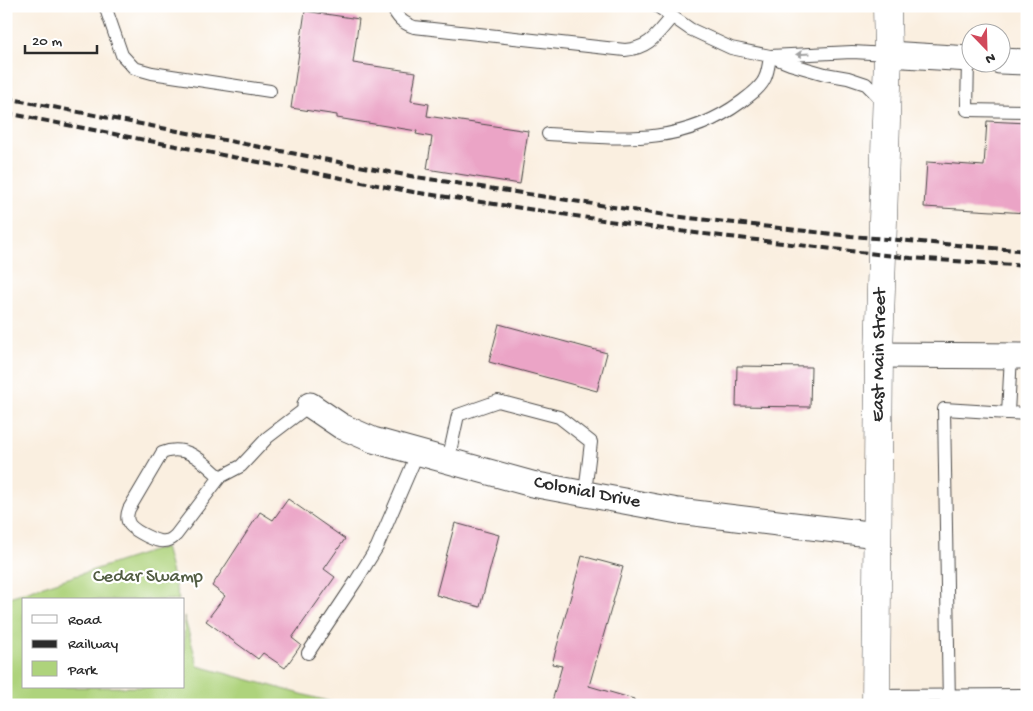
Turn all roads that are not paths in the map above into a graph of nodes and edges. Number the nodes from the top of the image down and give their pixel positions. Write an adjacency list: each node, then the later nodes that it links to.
1 (105, 6): 12 (lane)
2 (392, 6): 5 (lane)
3 (657, 6): 5 (lane)
4 (887, 6): 6 (main road, East Main Street)
5 (672, 17): 7 (lane)
6 (888, 54): 7 (lane, one-way to 7); 8 (street); 13 (main road, East Main Street)
7 (770, 56): 13 (lane); 15 (lane)
8 (960, 58)
9 (1010, 61): 10 (street)
10 (1027, 62)
11 (968, 72): 14 (lane)
12 (270, 91)
13 (885, 103): 16 (main road, East Main Street)
14 (1027, 112)
15 (548, 134)
16 (879, 355): 17 (street); 25 (main road, East Main Street)
17 (1019, 356): 19 (lane)
18 (310, 405): 21 (street, Colonial Drive); 23 (lane)
19 (1008, 413): 20 (lane); 29 (lane)
20 (1027, 414)
21 (418, 452): 22 (street, Colonial Drive); 26 (lane)
22 (448, 461): 24 (street, Colonial Drive); 24 (lane)
23 (220, 477): 23 (lane)
24 (585, 493): 25 (street, Colonial Drive)
25 (877, 535): 28 (main road, East Main Street)
26 (308, 653)
27 (1027, 695): 29 (lane)
28 (876, 700): 29 (lane)
29 (949, 700)

